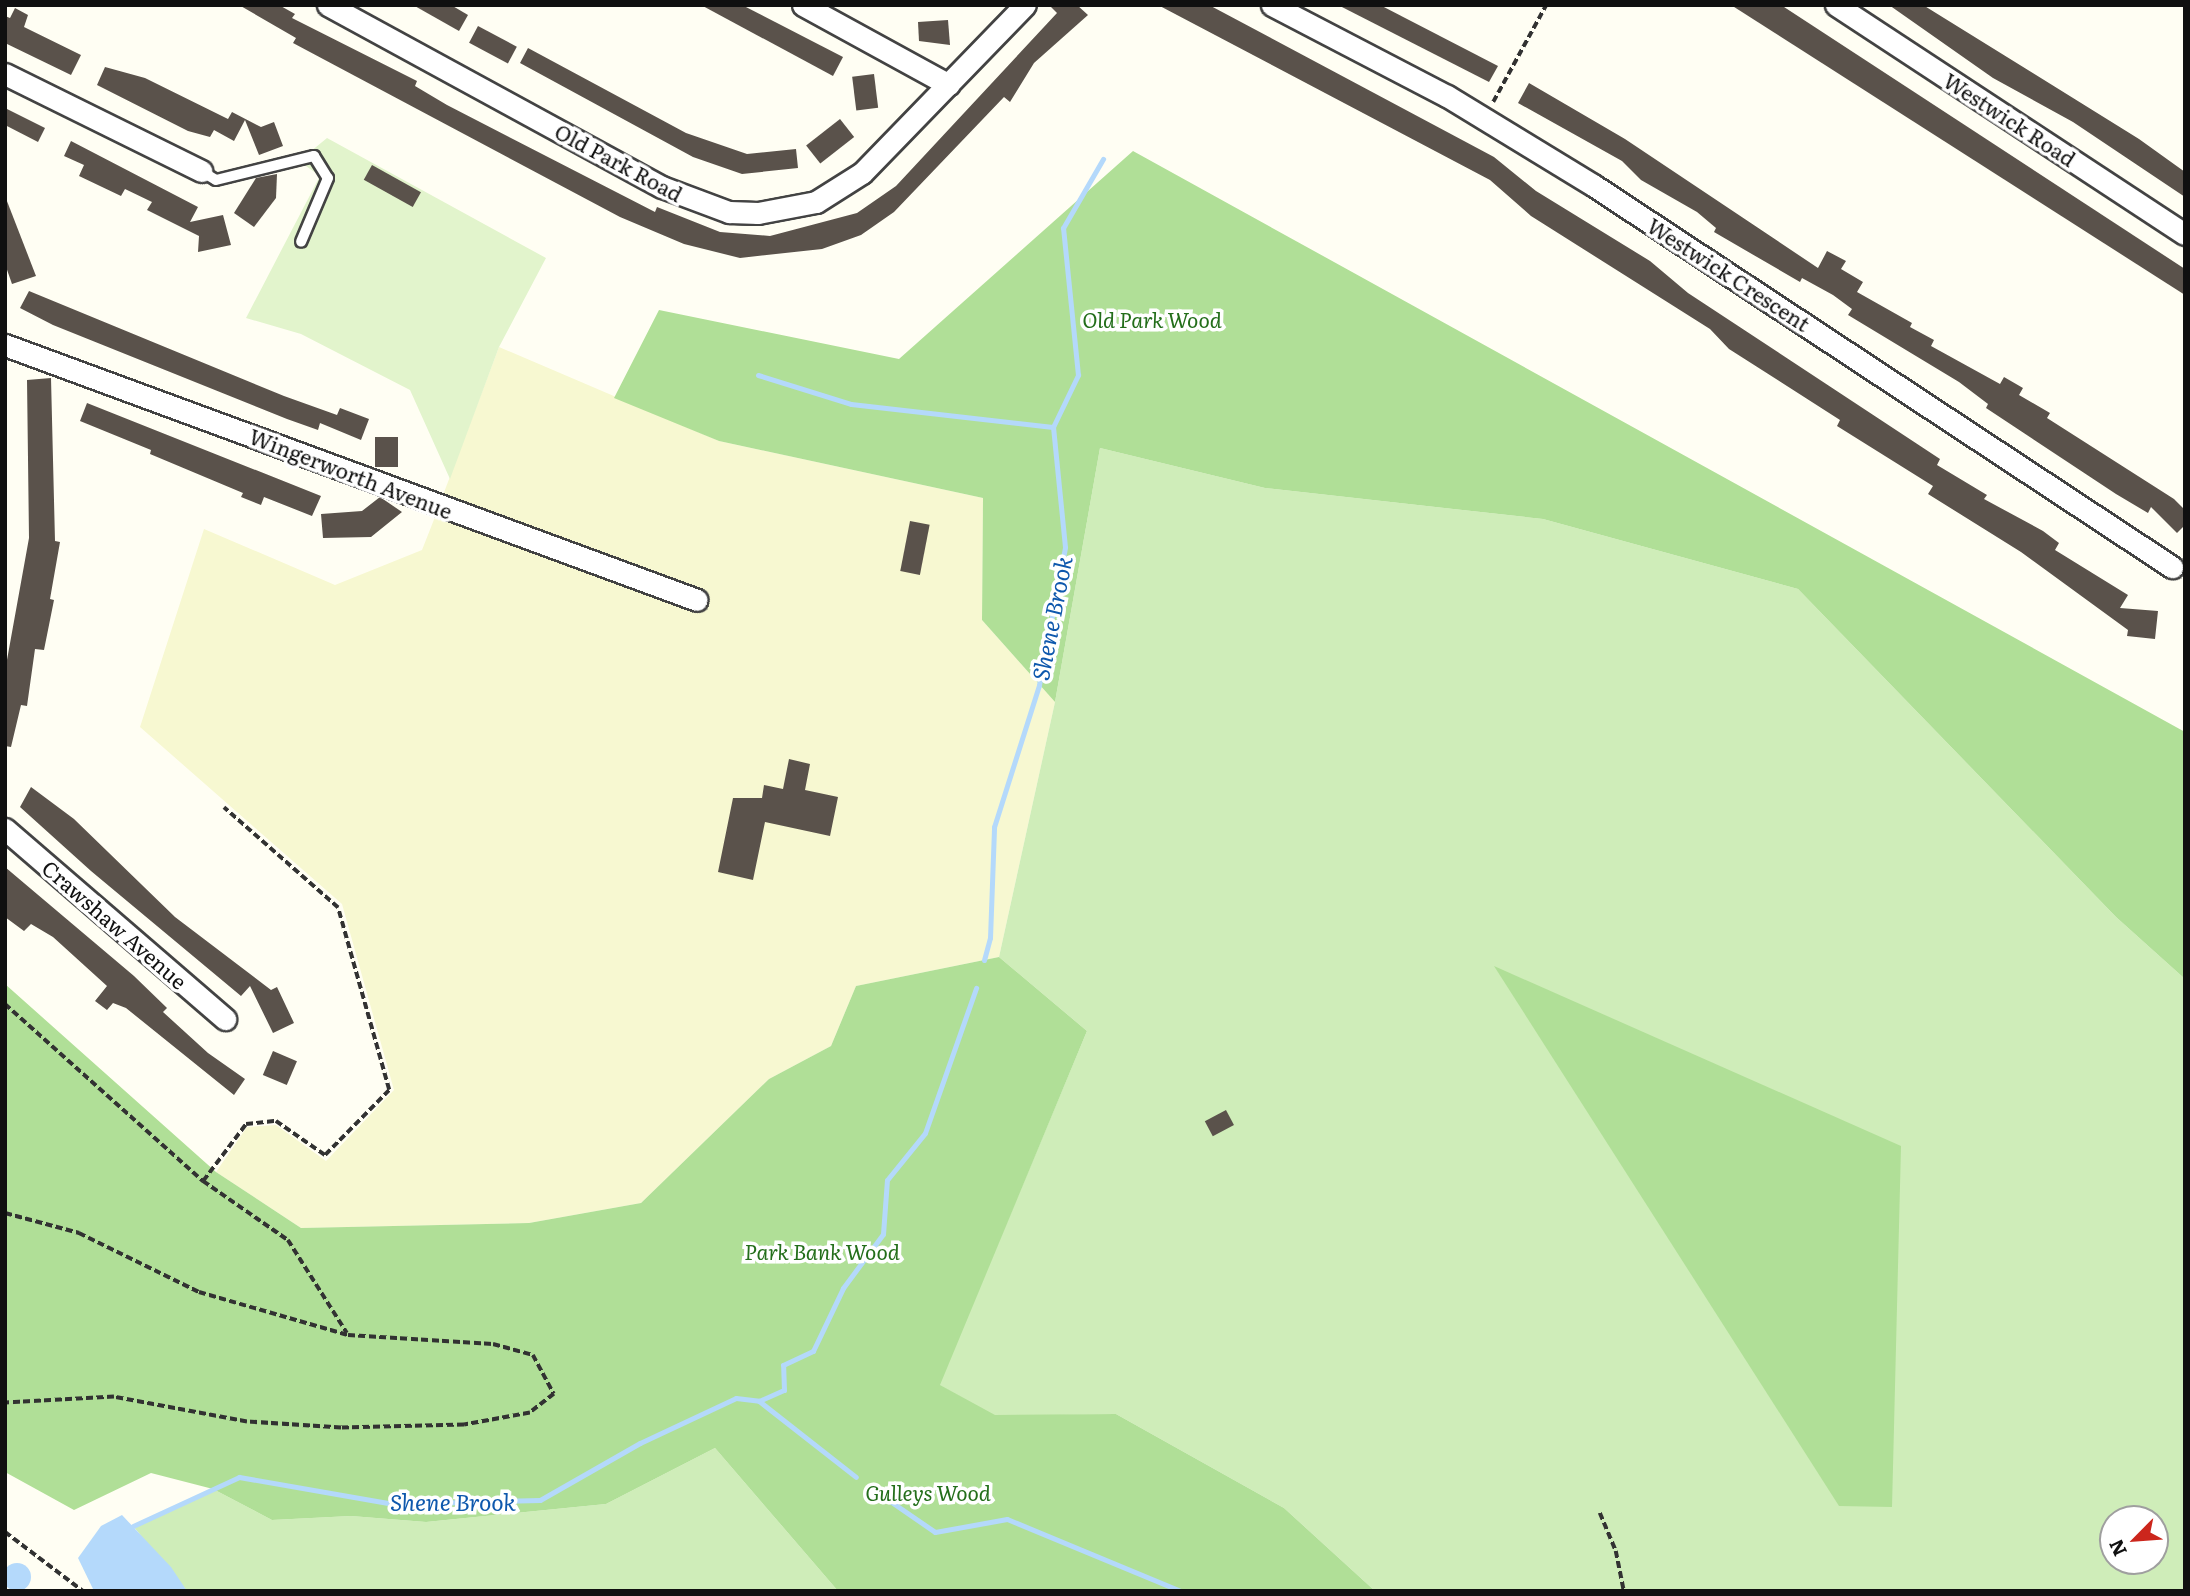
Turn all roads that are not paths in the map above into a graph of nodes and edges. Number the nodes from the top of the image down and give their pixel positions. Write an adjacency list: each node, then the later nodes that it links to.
1 (328, 5): 7 (street, Old Park Road)
2 (803, 5): 7 (street)
3 (1025, 5): 7 (street, Old Park Road)
4 (1272, 5): 12 (street, Westwick Crescent)
5 (1836, 5): 9 (street, Westwick Road)
6 (5, 74): 8 (street)
7 (949, 85)
8 (201, 171): 10 (lane)
9 (2185, 234)
10 (301, 242)
11 (5, 345): 13 (street, Wingerworth Avenue)
12 (2172, 566)
13 (697, 600)
14 (5, 829): 15 (street, Crawshaw Avenue)
15 (225, 1019)

